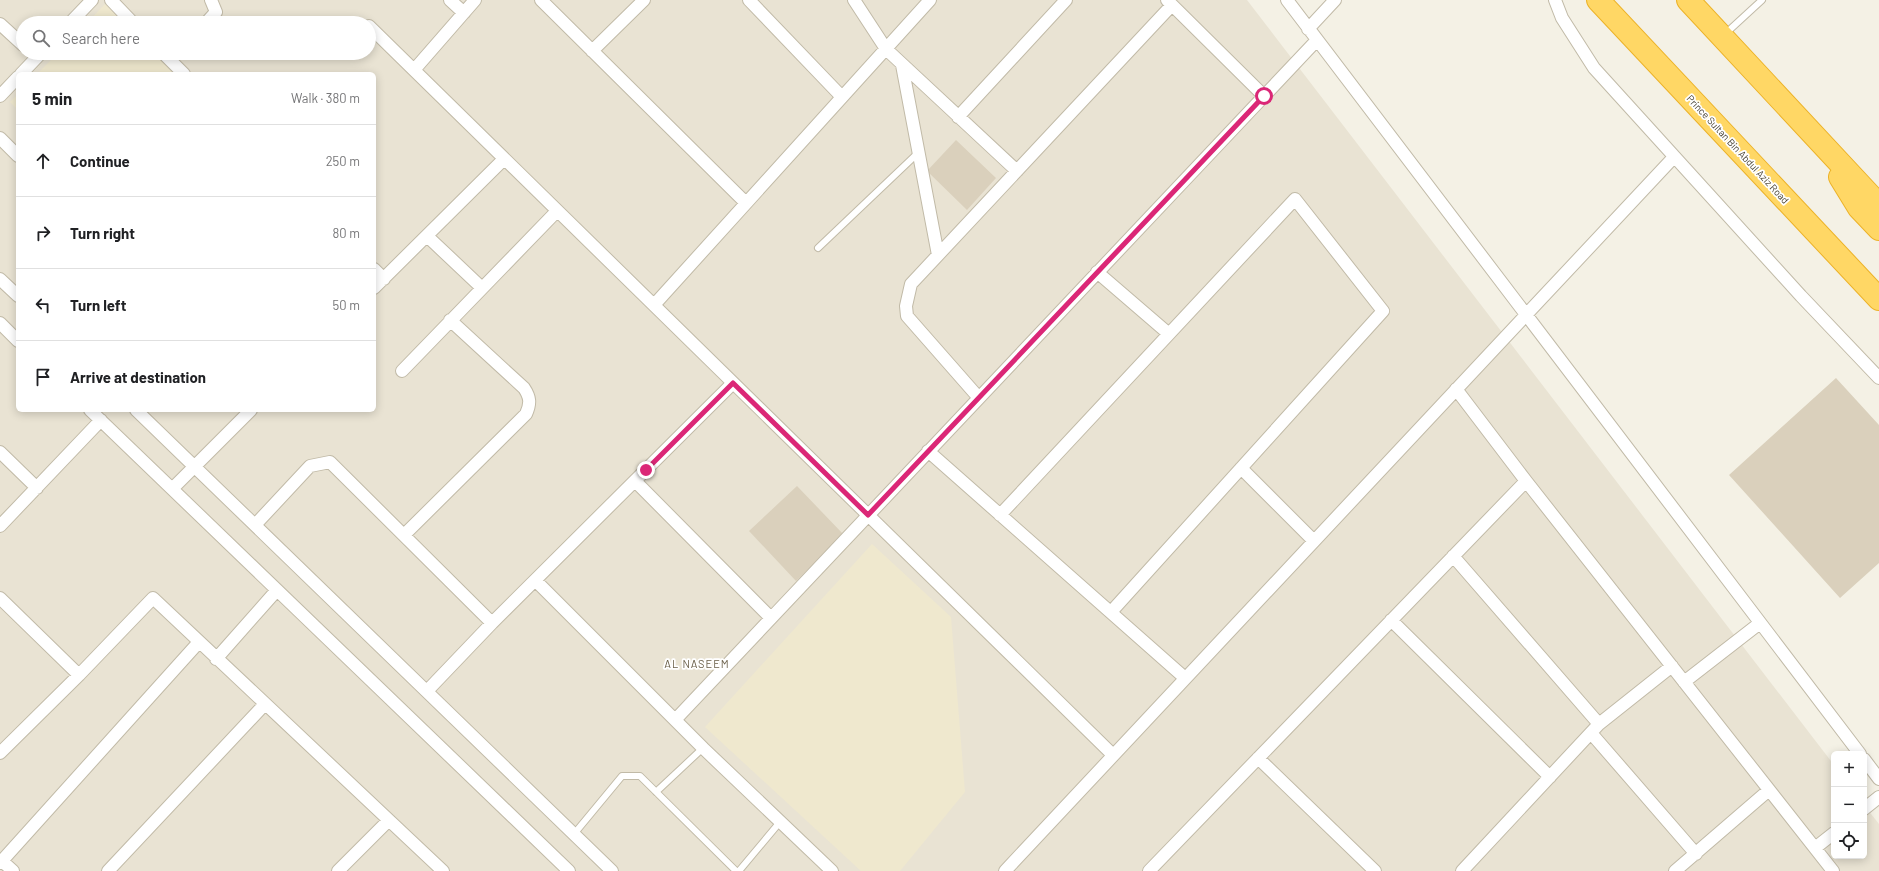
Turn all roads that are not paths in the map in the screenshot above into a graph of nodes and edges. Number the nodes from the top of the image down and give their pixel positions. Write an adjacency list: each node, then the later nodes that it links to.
1 (92, 0): 20 (street)
2 (111, 0): 21 (street)
3 (211, 0): 22 (street)
4 (450, 0): 19 (street)
5 (475, 0): 19 (street)
6 (541, 0): 30 (street)
7 (644, 0): 30 (street)
8 (749, 0): 40 (street)
9 (854, 0): 29 (street)
10 (930, 0): 29 (street)
11 (1066, 0): 41 (street)
12 (1286, 0): 24 (street)
13 (1335, 0): 24 (street)
14 (1555, 0): 46 (street)
15 (1598, 0): 50 (highway, Prince Sultan Bin Abdul Aziz Road)
16 (1688, 0): 26 (highway)
17 (1762, 0): 26 (lane)
18 (1169, 3): 39 (street); 48 (street)
19 (464, 13): 34 (street)
20 (77, 16)
21 (127, 16)
22 (212, 16)
23 (0, 24): 27 (street)
24 (1308, 29): 28 (street)
25 (376, 33): 34 (street)
26 (1722, 36): 42 (highway)
27 (16, 39)
28 (1317, 40): 39 (street); 67 (street)
29 (886, 49): 33 (street); 40 (street)
30 (592, 51): 49 (street)
31 (32, 60): 35 (street)
32 (172, 60): 36 (street)
33 (902, 65): 41 (street); 44 (street)
34 (414, 70): 47 (street)
35 (23, 72)
36 (182, 72)
37 (16, 79): 38 (street)
38 (0, 96)
39 (1264, 96): 58 (street)
40 (842, 97): 49 (street)
41 (958, 117): 48 (street)
42 (1815, 136): 51 (highway); 53 (highway)
43 (0, 138): 45 (street)
44 (919, 152): 55 (lane); 56 (street)
45 (16, 154)
46 (1674, 157): 67 (street); 73 (street)
47 (504, 159): 52 (street); 54 (street)
48 (1017, 171): 56 (street)
49 (746, 203): 66 (street)
50 (1790, 204): 62 (highway); 65 (highway, Prince Sultan Bin Abdul Aziz Road)
51 (1879, 205)
52 (557, 211): 63 (street); 66 (street)
53 (1879, 229)
54 (427, 236): 60 (street); 63 (street)
55 (818, 248)
56 (938, 255): 76 (street)
57 (376, 271): 60 (street)
58 (1097, 272): 70 (street); 76 (street)
59 (0, 279): 64 (street)
60 (384, 279): 61 (street)
61 (376, 286)
62 (1879, 286)
63 (482, 288): 68 (street)
64 (16, 294)
65 (1879, 299)
66 (654, 305): 74 (street)
67 (1526, 315): 75 (street); 102 (street)
68 (450, 320): 72 (street); 93 (street)
69 (0, 323): 71 (street)
70 (1169, 334): 84 (street); 90 (street)
71 (16, 339)
72 (402, 371)
73 (1879, 378)
74 (733, 383): 85 (street); 89 (street)
75 (1456, 390): 86 (street); 94 (street)
76 (979, 398): 81 (street)
77 (92, 412): 80 (street)
78 (138, 412): 83 (street)
79 (249, 412): 83 (street)
80 (101, 420): 87 (street); 88 (street)
81 (928, 451): 89 (street); 90 (street)
82 (0, 452): 87 (street)
83 (194, 467): 88 (street); 91 (street)
84 (1241, 468): 94 (street); 99 (street)
85 (635, 481): 96 (street); 100 (street)
86 (1526, 481): 95 (street); 106 (street)
87 (37, 488): 92 (street)
88 (172, 489): 97 (street)
89 (868, 515): 100 (street); 117 (street)
90 (1000, 515): 99 (street)
91 (255, 525): 93 (street); 110 (street)
92 (0, 526)
93 (404, 535): 103 (street)
94 (1314, 541): 108 (street)
95 (1453, 556): 101 (street); 113 (street)
96 (536, 581): 103 (street); 112 (street)
97 (277, 590): 105 (street); 137 (street)
98 (0, 598): 107 (street)
99 (1111, 612): 108 (street)
100 (771, 618): 112 (street)
101 (1391, 620): 118 (street); 120 (street)
102 (1760, 622): 109 (street); 115 (street)
103 (492, 623): 110 (street)
104 (199, 642): 105 (street); 107 (street); 132 (street)
105 (216, 659): 111 (street)
106 (1672, 666): 109 (street); 113 (street)
107 (79, 675): 116 (street)
108 (1185, 678): 117 (street)
109 (1684, 682): 122 (street)
110 (427, 691): 128 (street)
111 (265, 704): 126 (street); 134 (street)
112 (675, 720): 114 (street)
113 (1595, 729): 120 (street); 131 (street)
114 (703, 748): 123 (lane); 127 (street)
115 (1858, 751)
116 (0, 753)
117 (1113, 755): 142 (street)
118 (1258, 758): 143 (street); 144 (street)
119 (1867, 763): 121 (street)
120 (1550, 777): 145 (street)
121 (1879, 779)
122 (1769, 790): 130 (street); 131 (street)
123 (656, 792): 128 (lane); 139 (lane)
124 (1879, 797): 125 (street)
125 (1867, 807)
126 (389, 820): 135 (street); 136 (street)
127 (780, 822): 140 (lane); 141 (street)
128 (574, 834): 138 (street)
129 (1831, 835): 130 (street)
130 (1815, 848): 147 (street)
131 (1696, 854): 146 (street)
132 (1, 862): 133 (street)
133 (13, 871)
134 (108, 871)
135 (338, 871)
136 (442, 871)
137 (569, 871)
138 (612, 871)
139 (736, 871)
140 (739, 871)
141 (832, 871)
142 (1004, 871)
143 (1149, 871)
144 (1375, 871)
145 (1462, 871)
146 (1675, 871)
147 (1833, 871)

